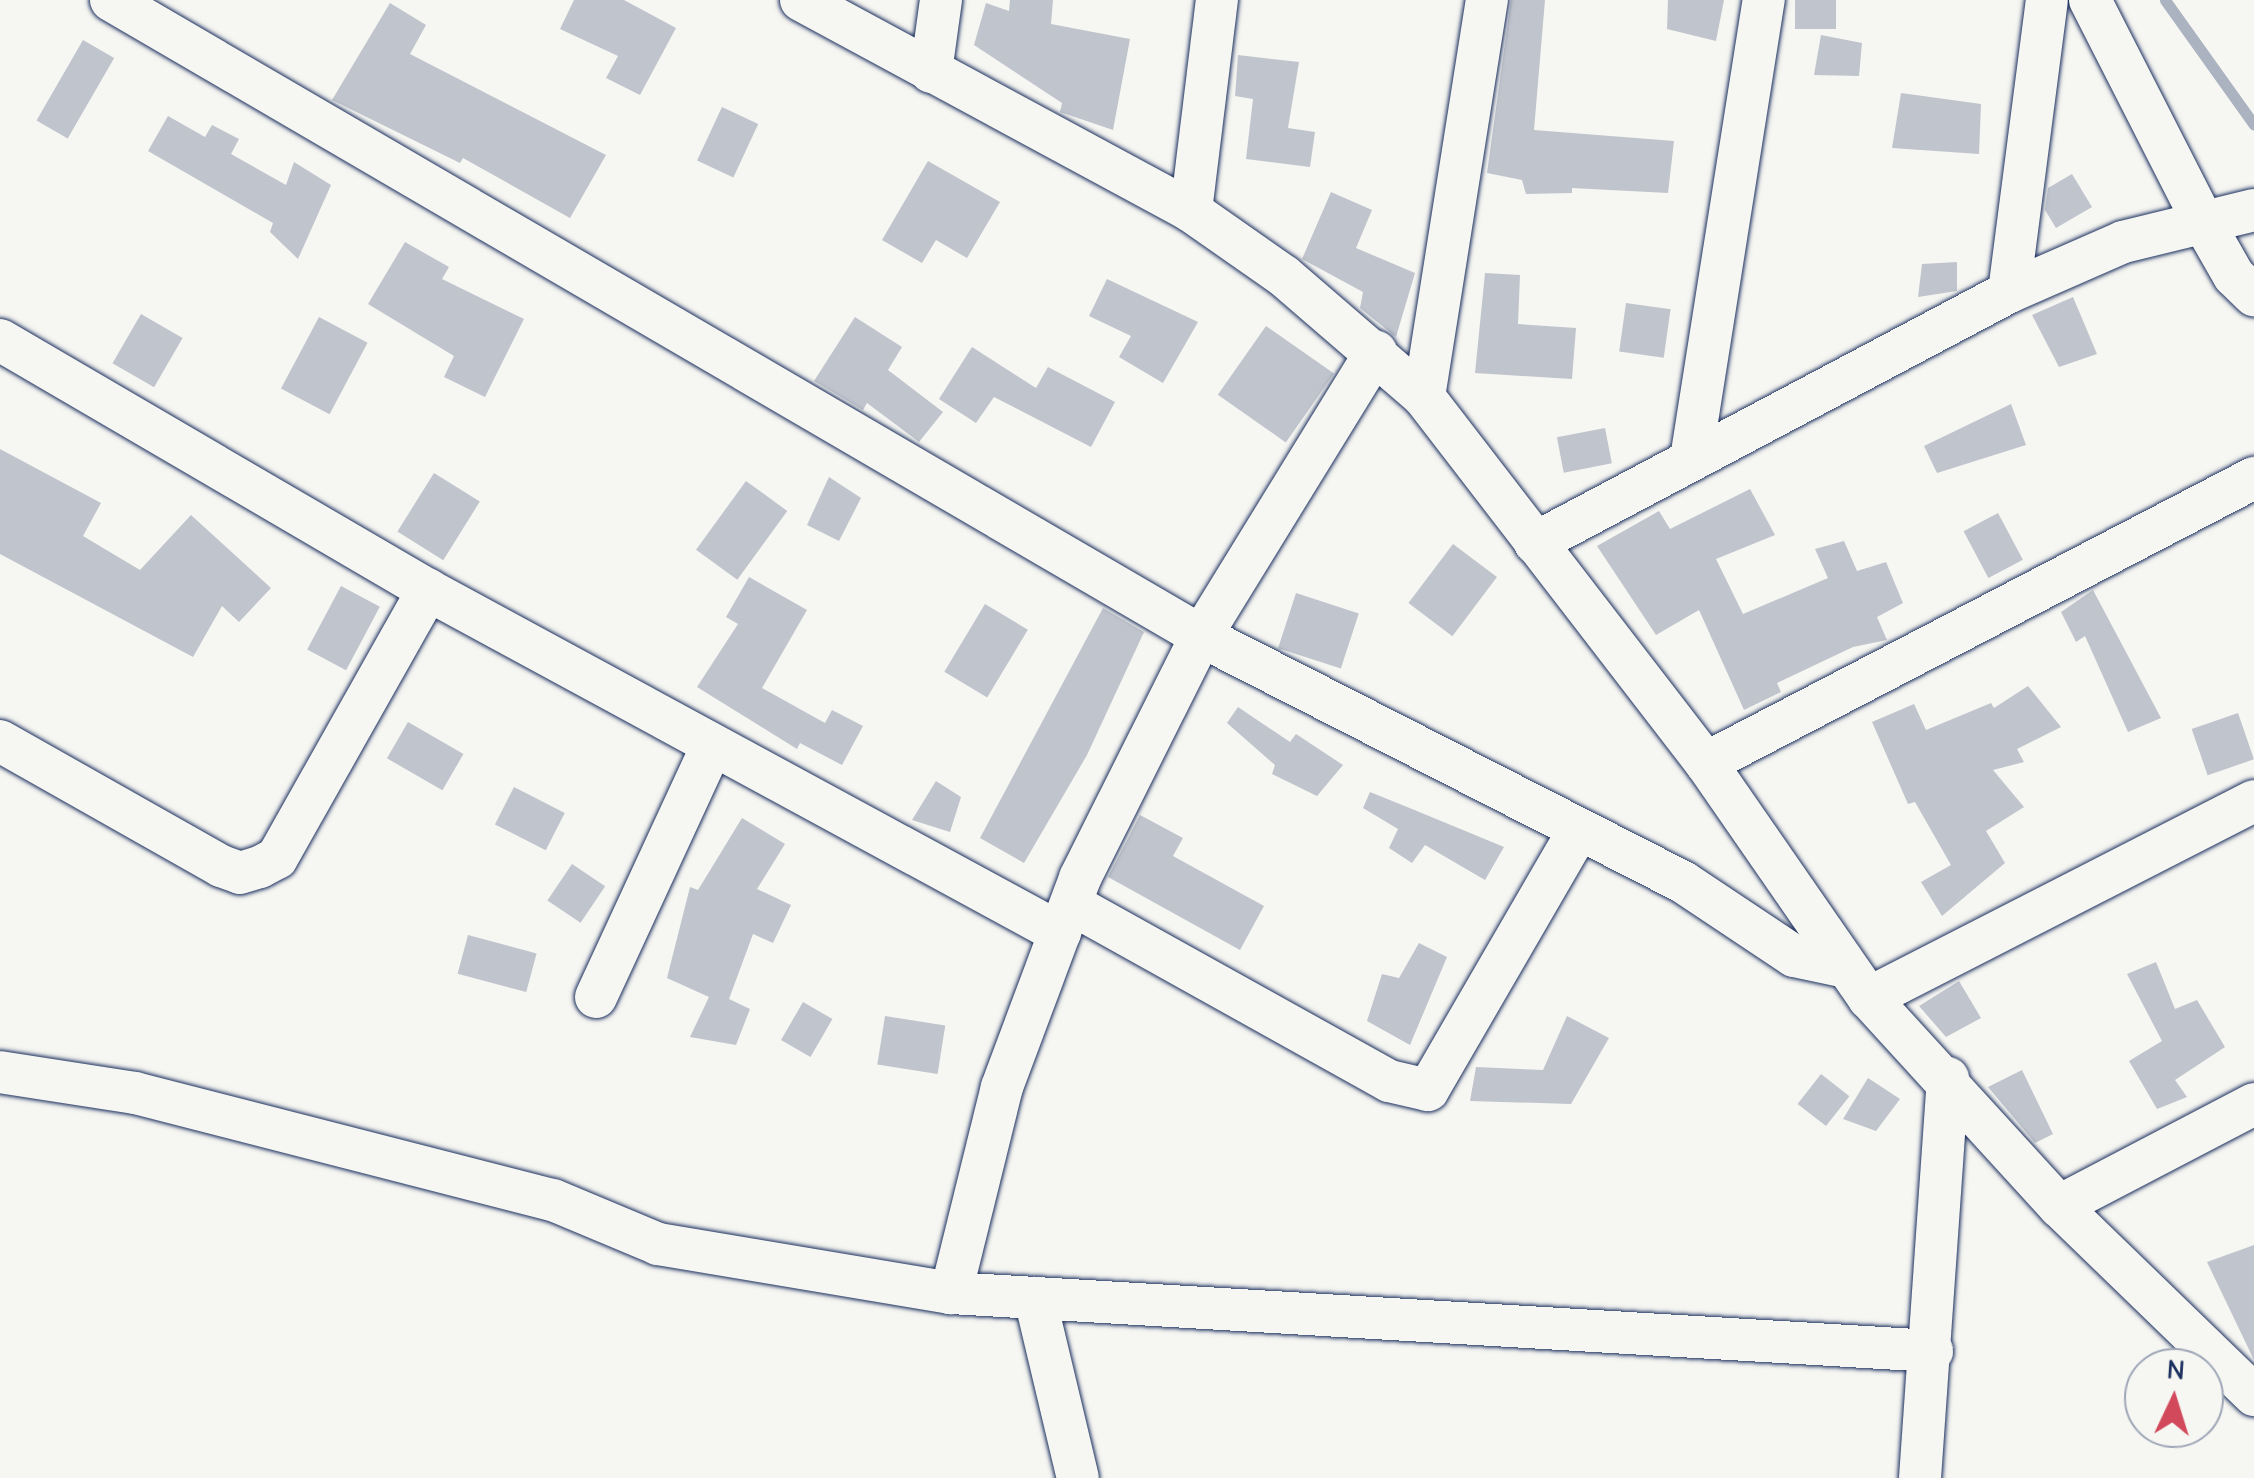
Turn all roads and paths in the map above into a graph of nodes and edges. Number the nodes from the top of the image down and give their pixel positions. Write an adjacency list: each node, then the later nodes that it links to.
1 (111, 0): 21 (street)
2 (801, 0): 9 (street)
3 (941, 0): 9 (street)
4 (1217, 0): 10 (street)
5 (1487, 0): 16 (street)
6 (1764, 0): 17 (street)
7 (2047, 0): 12 (street)
8 (2090, 0): 11 (street)
9 (932, 72): 10 (street)
10 (1191, 211): 15 (street)
11 (2230, 215): 12 (street); 13 (street)
12 (2009, 292): 17 (street)
13 (2254, 295)
14 (0, 340): 20 (street)
15 (1376, 352): 16 (street); 21 (street)
16 (1424, 396): 19 (street)
17 (1691, 459): 19 (street)
18 (2254, 478): 24 (street)
19 (1535, 543): 24 (street)
20 (428, 590): 22 (street); 23 (street)
21 (1201, 636): 26 (street); 27 (street)
22 (0, 741)
23 (711, 748): 27 (street); 29 (street)
24 (1706, 763): 28 (street)
25 (2254, 801): 28 (street)
26 (1579, 830): 27 (street); 28 (street)
27 (1066, 919): 34 (street)
28 (1857, 982): 31 (street)
29 (596, 997)
30 (0, 1072): 34 (street)
31 (1948, 1078): 33 (street); 36 (street)
32 (2254, 1104): 33 (street)
33 (2059, 1206): 37 (street)
34 (951, 1294): 35 (street)
35 (1036, 1298): 36 (street); 38 (street)
36 (1932, 1351): 39 (street)
37 (2254, 1395)
38 (1078, 1478)
39 (1920, 1478)

